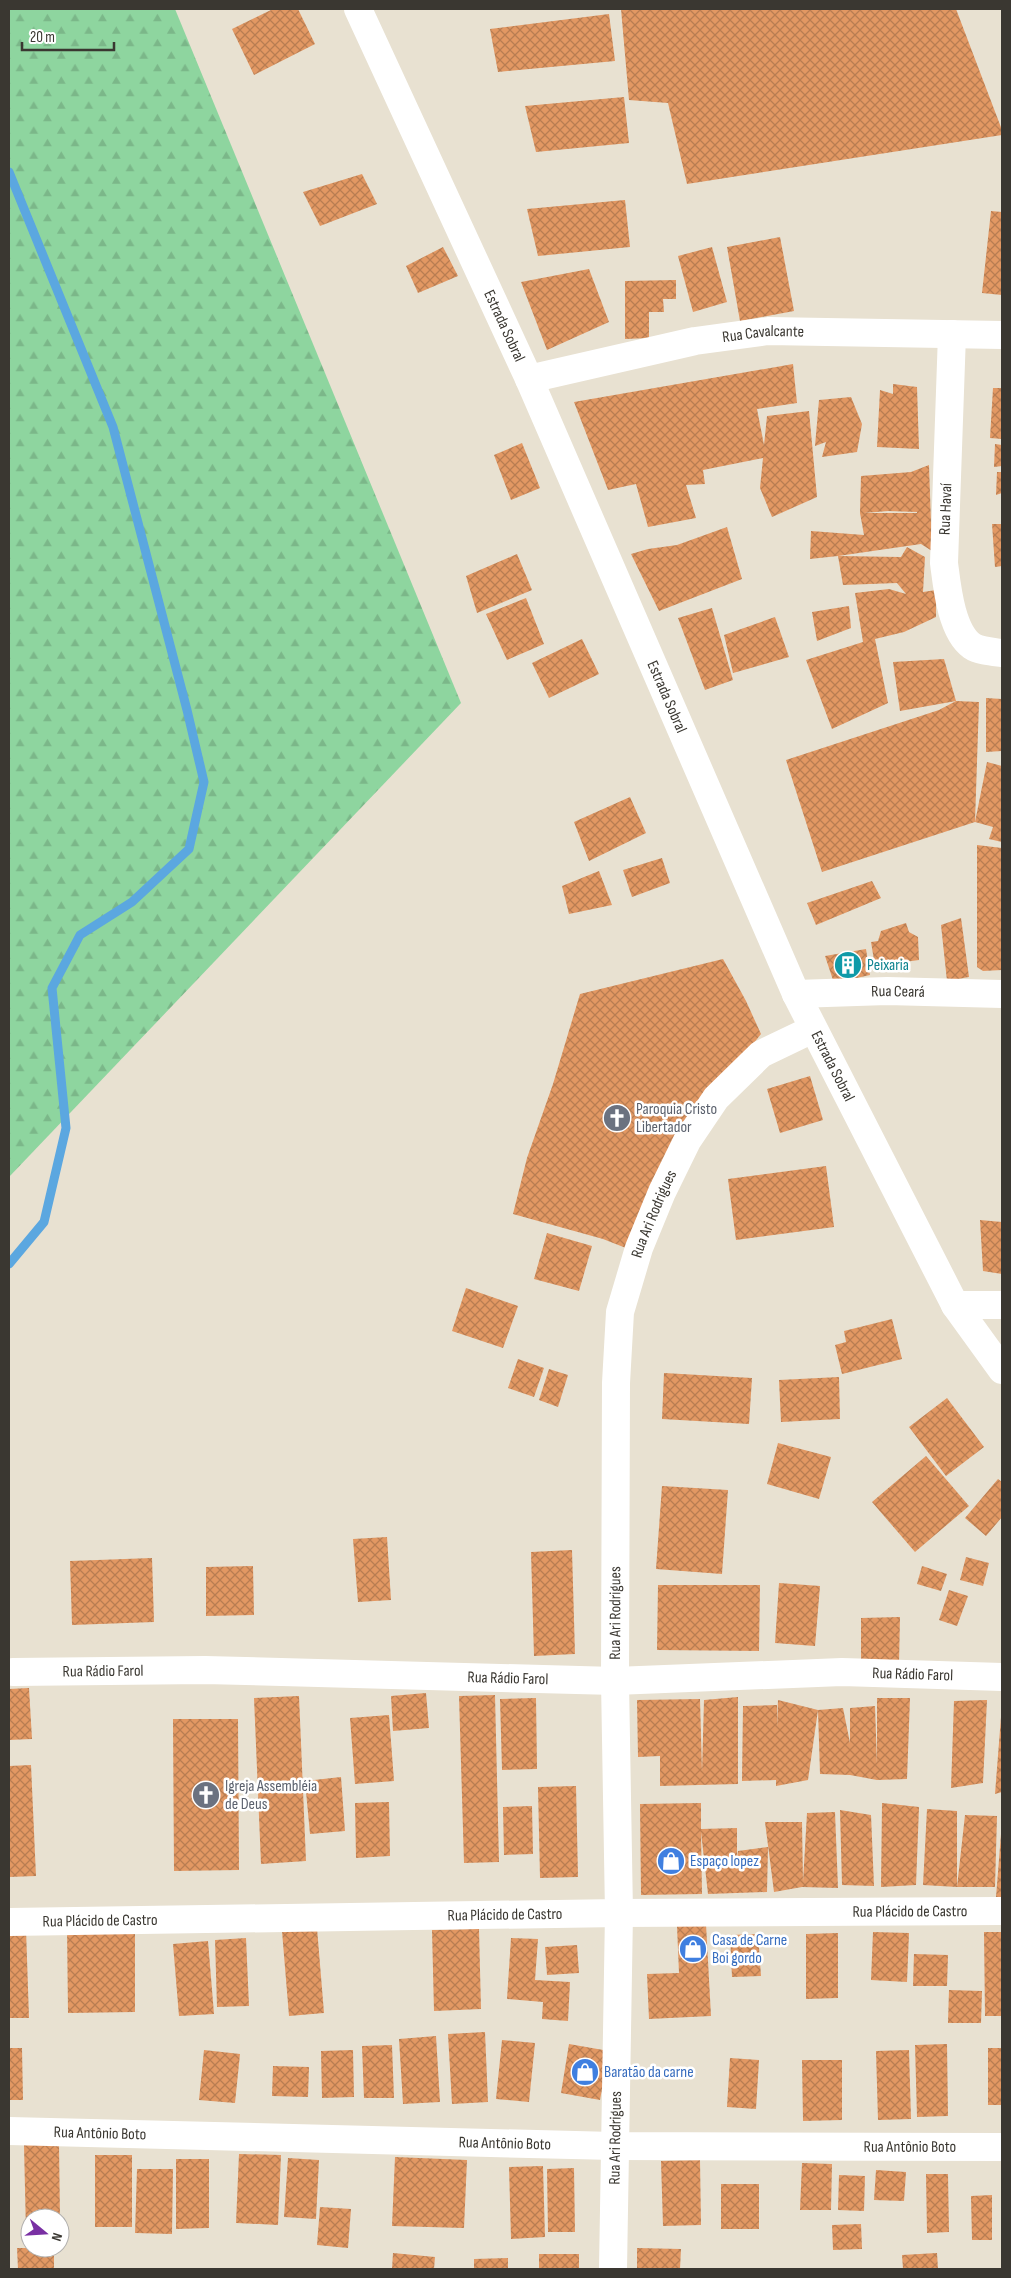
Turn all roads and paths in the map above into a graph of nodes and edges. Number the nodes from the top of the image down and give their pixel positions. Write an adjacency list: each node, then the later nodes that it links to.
1 (358, 9): 4 (street, Estrada Sobral)
2 (952, 334): 3 (street, Rua Cavalcante); 4 (street, Rua Cavalcante); 5 (street, Rua Havaí)
3 (1002, 335)
4 (529, 379): 6 (street, Estrada Sobral)
5 (1002, 653)
6 (796, 994): 7 (street, Rua Ceará); 8 (street, Estrada Sobral)
7 (1002, 994)
8 (813, 1029): 9 (street, Estrada Sobral); 14 (street, Rua Ari Rodrigues)
9 (955, 1304): 10 (street); 11 (street, Estrada Sobral)
10 (1002, 1305)
11 (1002, 1370)
12 (13, 1672): 14 (street, Rua Rádio Farol)
13 (1002, 1677): 14 (street, Rua Rádio Farol)
14 (615, 1681): 16 (street, Rua Ari Rodrigues)
15 (1002, 1911): 16 (street, Rua Plácido de Castro)
16 (619, 1913): 17 (street, Rua Plácido de Castro); 19 (street, Rua Ari Rodrigues)
17 (9, 1922)
18 (9, 2131): 19 (street, Rua Antônio Boto)
19 (614, 2146): 20 (street, Rua Antônio Boto); 21 (street, Rua Ari Rodrigues)
20 (1002, 2146)
21 (613, 2269)

